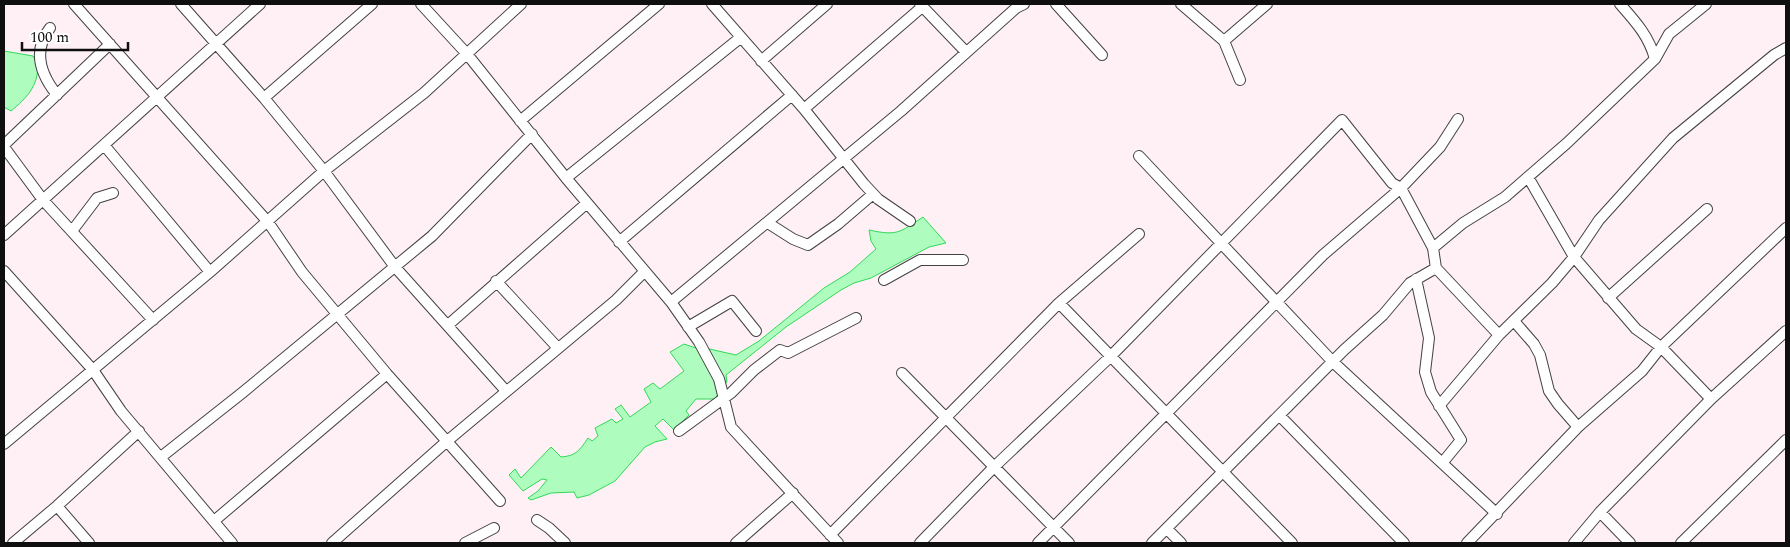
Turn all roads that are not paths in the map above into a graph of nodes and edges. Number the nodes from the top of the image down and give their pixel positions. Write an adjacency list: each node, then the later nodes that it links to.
1 (74, 4): 23 (street)
2 (181, 4): 22 (street)
3 (260, 4): 22 (street)
4 (372, 4): 34 (street)
5 (421, 4): 26 (street)
6 (521, 4): 26 (street)
7 (659, 4): 37 (street)
8 (712, 4): 20 (street)
9 (811, 4): 18 (street)
10 (827, 4): 18 (street)
11 (1024, 4): 25 (street)
12 (1056, 4): 27 (street)
13 (1181, 4): 21 (street)
14 (1267, 4): 21 (street)
15 (1620, 4): 28 (street)
16 (1706, 4): 28 (street)
17 (921, 5): 25 (street); 35 (street)
18 (818, 12): 29 (street)
19 (50, 28): 31 (street)
20 (740, 38): 29 (street); 45 (street)
21 (1224, 41): 30 (street)
22 (216, 43): 33 (street); 34 (street)
23 (110, 44): 31 (street); 33 (street)
24 (1786, 48): 62 (street)
25 (966, 52): 42 (street)
26 (467, 54): 37 (street); 43 (street)
27 (1102, 55)
28 (1655, 59): 44 (street)
29 (761, 61): 32 (street)
30 (1240, 80)
31 (57, 94): 40 (street)
32 (792, 95): 35 (street); 59 (street)
33 (157, 98): 39 (street); 53 (street)
34 (264, 98): 43 (street)
35 (804, 109): 42 (street)
36 (1458, 119): 46 (street)
37 (520, 121): 38 (street)
38 (532, 134): 45 (street); 64 (street)
39 (104, 145): 49 (street); 67 (street)
40 (4, 146): 49 (street)
41 (1139, 156): 60 (street)
42 (842, 160): 48 (street); 73 (street)
43 (324, 171): 53 (street); 64 (street)
44 (1528, 177): 61 (street); 62 (street)
45 (566, 178): 50 (street)
46 (1401, 188): 60 (street); 61 (street); 75 (street)
47 (113, 193): 56 (street)
48 (873, 194): 52 (street); 54 (street)
49 (43, 200): 56 (street); 58 (street)
50 (586, 203): 59 (street); 71 (street)
51 (1707, 209): 72 (street)
52 (910, 221)
53 (268, 222): 67 (street); 76 (street)
54 (771, 225)
55 (1786, 228): 86 (street)
56 (72, 231): 78 (street)
57 (1139, 234): 74 (street)
58 (4, 235)
59 (619, 242): 68 (street)
60 (1220, 243): 75 (street); 87 (street)
61 (1433, 248): 65 (street)
62 (1574, 257): 72 (street); 79 (street)
63 (962, 260): 70 (street)
64 (395, 267): 76 (street); 80 (street)
65 (1436, 268): 69 (street); 84 (street)
66 (4, 271): 89 (street)
67 (210, 272): 78 (street)
68 (644, 272): 73 (street); 85 (street)
69 (1416, 279): 88 (street); 95 (street)
70 (884, 280)
71 (496, 281): 80 (street); 85 (street)
72 (1608, 298): 86 (street)
73 (672, 302): 81 (street)
74 (1059, 303): 87 (street); 98 (street)
75 (1277, 303): 88 (street); 96 (street)
76 (337, 314): 91 (street); 106 (street)
77 (856, 318): 93 (street)
78 (153, 320): 89 (street)
79 (1514, 321): 84 (street); 99 (street)
80 (448, 326): 92 (street)
81 (688, 327): 82 (street); 93 (street)
82 (756, 331)
83 (1786, 331): 94 (street)
84 (1499, 335): 95 (street)
85 (557, 347): 92 (street)
86 (1661, 347): 94 (street); 99 (street)
87 (1110, 357): 96 (street); 108 (street)
88 (1333, 362): 97 (street); 107 (street)
89 (93, 370): 101 (street); 104 (street)
90 (902, 373): 98 (street)
91 (387, 374): 105 (street); 116 (street)
92 (506, 391): 105 (street)
93 (724, 398): 102 (street); 110 (street)
94 (1711, 400): 113 (street)
95 (1440, 406): 107 (street)
96 (1166, 414): 109 (street); 118 (street)
97 (1280, 416): 109 (street); 135 (street)
98 (946, 418): 108 (street); 120 (street)
99 (1578, 427): 114 (street)
100 (4, 429): 104 (street)
101 (139, 431): 106 (street); 112 (street)
102 (679, 431)
103 (1786, 440): 139 (street)
104 (7, 441)
105 (446, 442): 111 (street); 124 (street)
106 (161, 457): 116 (street)
107 (1443, 462): 114 (street)
108 (994, 467): 118 (street); 129 (street)
109 (1223, 471): 119 (street); 134 (street)
110 (792, 493): 120 (street); 127 (street)
111 (500, 502)
112 (57, 506): 121 (street); 122 (street)
113 (1600, 512): 137 (street); 138 (street)
114 (1497, 514): 136 (street)
115 (537, 520): 126 (street)
116 (214, 521): 123 (street)
117 (494, 528): 125 (street)
118 (1054, 528): 130 (street); 131 (street)
119 (1167, 529): 132 (street); 133 (street)
120 (830, 535): 128 (street)
121 (13, 543)
122 (89, 543)
123 (232, 543)
124 (332, 543)
125 (465, 543)
126 (565, 543)
127 (736, 543)
128 (838, 543)
129 (920, 543)
130 (1038, 543)
131 (1069, 543)
132 (1152, 543)
133 (1181, 543)
134 (1292, 543)
135 (1404, 543)
136 (1467, 543)
137 (1574, 543)
138 (1630, 543)
139 (1681, 543)

